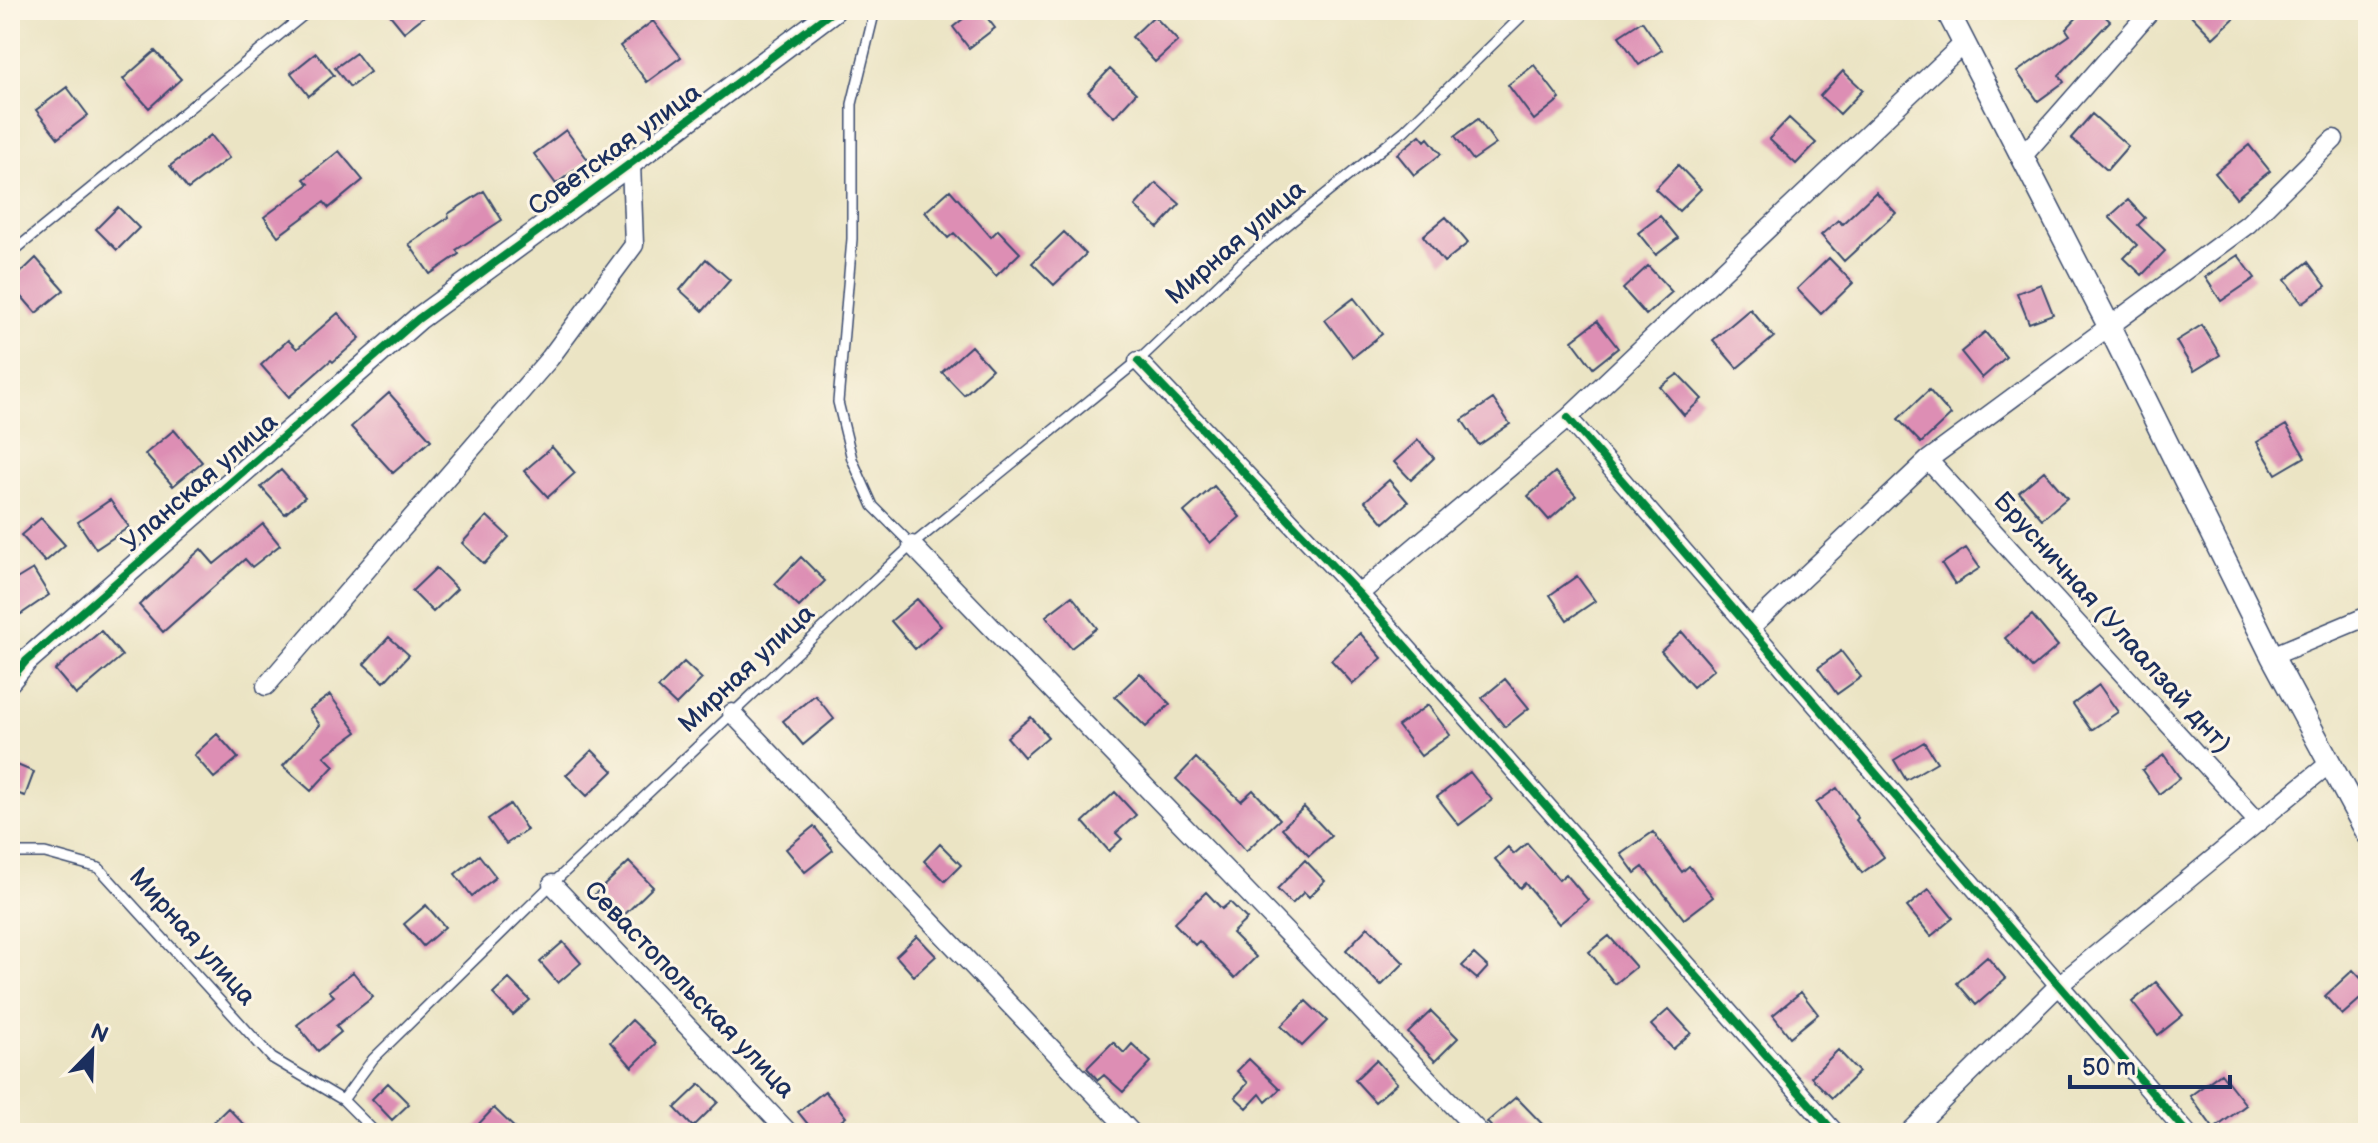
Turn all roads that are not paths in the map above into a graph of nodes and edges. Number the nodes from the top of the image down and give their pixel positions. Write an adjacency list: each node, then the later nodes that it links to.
1 (310, 10): 11 (lane)
2 (834, 10): 10 (street, Советская улица)
3 (875, 10): 17 (lane)
4 (1528, 10): 14 (lane, Мирная улица)
5 (1947, 10): 7 (street)
6 (2151, 10): 9 (street)
7 (1965, 42): 9 (street); 15 (street)
8 (2334, 139): 13 (street)
9 (2021, 158): 13 (street)
10 (631, 163): 12 (street, Советская улица); 23 (street)
11 (10, 254)
12 (418, 319): 22 (street, Уланская улица)
13 (2109, 326): 16 (street); 21 (street)
14 (1138, 361): 17 (lane, Мирная улица); 18 (street)
15 (1568, 418): 18 (street); 20 (street)
16 (1928, 460): 20 (street); 26 (street, Брусничная (Улаалзай днт))
17 (912, 545): 24 (lane, Мирная улица); 35 (street)
18 (1359, 594): 36 (street)
19 (2368, 616): 21 (street)
20 (1750, 628): 30 (street)
21 (2272, 656): 25 (street)
22 (10, 680)
23 (266, 686)
24 (732, 713): 29 (lane, Мирная улица); 34 (street)
25 (2330, 763): 26 (street); 27 (street)
26 (2258, 822): 30 (street)
27 (2368, 832)
28 (10, 853): 31 (lane, Мирная улица)
29 (552, 884): 31 (lane, Мирная улица); 33 (street, Севастопольская улица)
30 (2059, 985): 37 (street); 38 (street)
31 (343, 1100): 32 (lane)
32 (376, 1133)
33 (789, 1133)
34 (1132, 1133)
35 (1480, 1133)
36 (1835, 1133)
37 (1909, 1133)
38 (2187, 1133)

